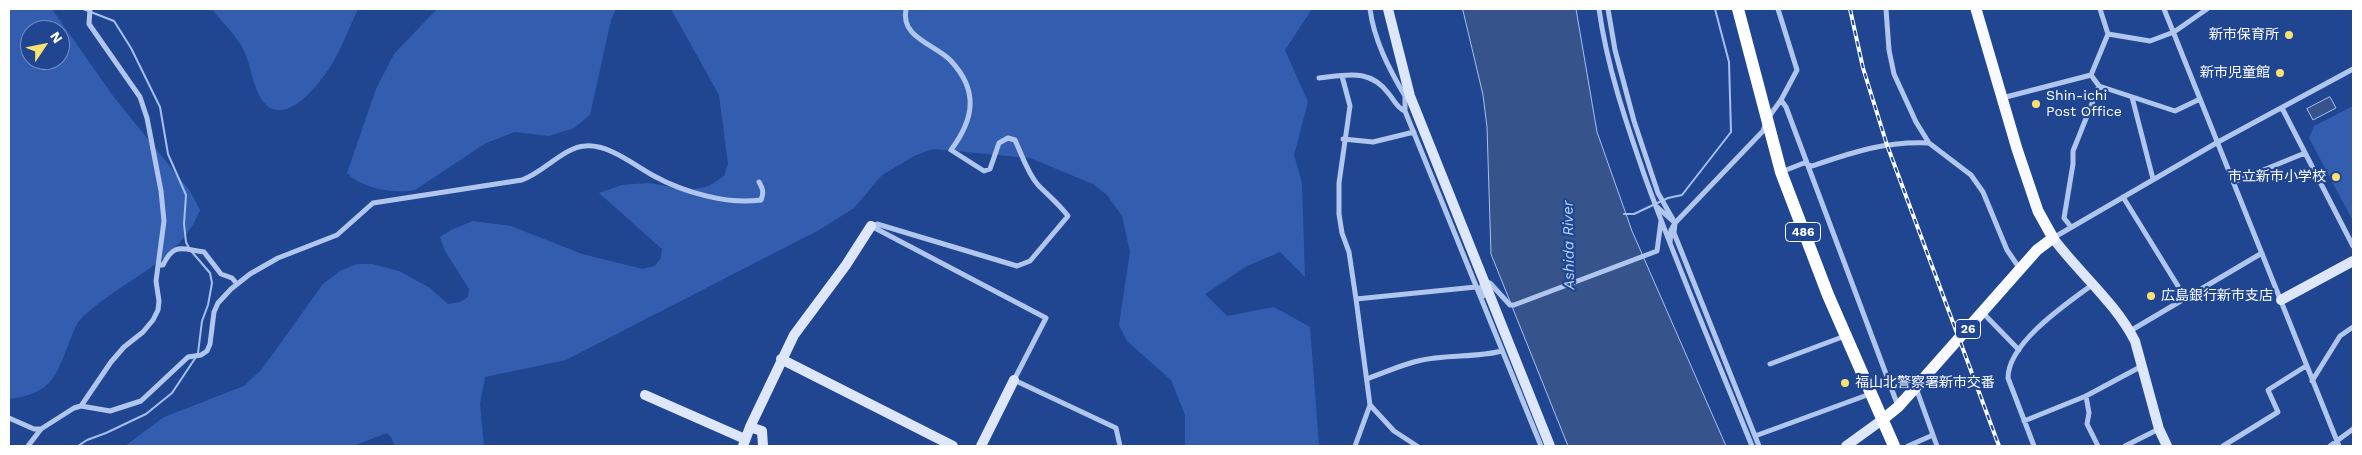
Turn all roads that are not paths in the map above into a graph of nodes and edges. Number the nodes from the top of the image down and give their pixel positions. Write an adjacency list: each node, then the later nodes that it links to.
1 (90, 9): 51 (street)
2 (906, 9): 44 (street)
3 (1370, 9): 22 (street)
4 (1388, 9): 22 (street)
5 (1599, 9): 41 (street)
6 (1608, 9): 43 (street)
7 (1738, 9): 29 (highway, 486)
8 (1778, 9): 26 (street)
9 (1886, 9): 33 (street)
10 (1976, 9): 24 (main road)
11 (2100, 9): 16 (street)
12 (2164, 9): 15 (street)
13 (2207, 9): 14 (street)
14 (2202, 11): 15 (street)
15 (2174, 32): 16 (street); 25 (street)
16 (2108, 34): 19 (street)
17 (2353, 69): 27 (street)
18 (1342, 76): 20 (street); 28 (street); 31 (street)
19 (2091, 76): 21 (street); 24 (street)
20 (1320, 78)
21 (2099, 86): 23 (street); 45 (street)
22 (1407, 96): 28 (street); 54 (street)
23 (2132, 96): 25 (street); 37 (street)
24 (2002, 98): 46 (main road)
25 (2200, 99): 32 (street)
26 (1782, 100): 29 (street); 35 (street)
27 (2282, 108): 32 (street); 34 (street)
28 (1405, 111): 30 (street)
29 (1766, 121): 36 (highway, 486); 43 (street)
30 (1414, 132): 31 (street); 54 (street)
31 (1344, 139): 56 (street)
32 (2218, 142): 37 (street); 39 (street)
33 (1929, 143): 35 (street); 52 (street)
34 (2305, 153): 39 (street); 48 (street)
35 (1807, 164): 36 (street); 79 (street)
36 (1781, 172): 63 (highway, 486)
37 (2153, 179): 40 (street)
38 (759, 182): 53 (street)
39 (2234, 182): 49 (street)
40 (2123, 197): 45 (street); 57 (street)
41 (1656, 206): 42 (street); 43 (street)
42 (1661, 221): 47 (street); 54 (street)
43 (1675, 223): 47 (street); 88 (street)
44 (871, 226): 66 (street); 71 (street)
45 (2071, 227): 46 (street)
46 (2053, 238): 52 (main road, 26); 55 (street)
47 (1670, 243): 100 (street)
48 (2353, 246)
49 (2262, 253): 57 (street); 58 (street)
50 (2353, 261): 58 (street)
51 (159, 265): 53 (street); 78 (street)
52 (2020, 270): 59 (main road, 26)
53 (237, 284): 78 (street)
54 (1480, 284): 56 (street); 60 (street); 60 (street); 99 (street)
55 (2092, 285): 62 (street); 64 (street)
56 (1356, 299): 70 (street)
57 (2186, 299): 62 (street)
58 (2280, 300): 69 (street)
59 (1982, 313): 64 (street); 73 (main road, 26)
60 (1487, 315): 65 (street)
61 (2353, 327): 72 (street)
62 (2130, 331): 68 (street)
63 (1845, 336): 67 (street); 74 (highway, 486)
64 (2018, 350): 82 (street)
65 (1502, 351): 70 (street); 98 (street)
66 (781, 359): 83 (street); 93 (street)
67 (1770, 364)
68 (2142, 366): 76 (street); 84 (street)
69 (2306, 366): 72 (street); 110 (street)
70 (1367, 379): 77 (street)
71 (1014, 380): 94 (street); 95 (street)
72 (2312, 381): 90 (street)
73 (1915, 388): 79 (main road, 26); 87 (street)
74 (1871, 394): 81 (highway, 486); 88 (street)
75 (645, 395): 89 (street)
76 (2086, 396): 82 (street); 107 (street)
77 (1370, 405): 96 (street); 97 (street)
78 (81, 406): 85 (street)
79 (1898, 407): 81 (main road, 26)
80 (9, 418): 85 (street)
81 (1882, 420): 102 (street); 103 (highway, 486)
82 (2024, 421): 106 (street)
83 (750, 427): 89 (street); 92 (street)
84 (2159, 428): 108 (street); 109 (street)
85 (41, 429): 91 (street)
86 (2353, 429): 90 (street)
87 (1933, 435): 104 (street); 105 (street)
88 (1755, 436): 101 (street)
89 (744, 443)
90 (2338, 444): 111 (street)
91 (28, 446)
92 (763, 446)
93 (953, 446)
94 (981, 446)
95 (1120, 446)
96 (1355, 446)
97 (1417, 446)
98 (1541, 446)
99 (1550, 446)
100 (1752, 446)
101 (1759, 446)
102 (1846, 446)
103 (1894, 446)
104 (1908, 446)
105 (1936, 446)
106 (2034, 446)
107 (2098, 446)
108 (2125, 446)
109 (2167, 446)
110 (2223, 446)
111 (2330, 446)

